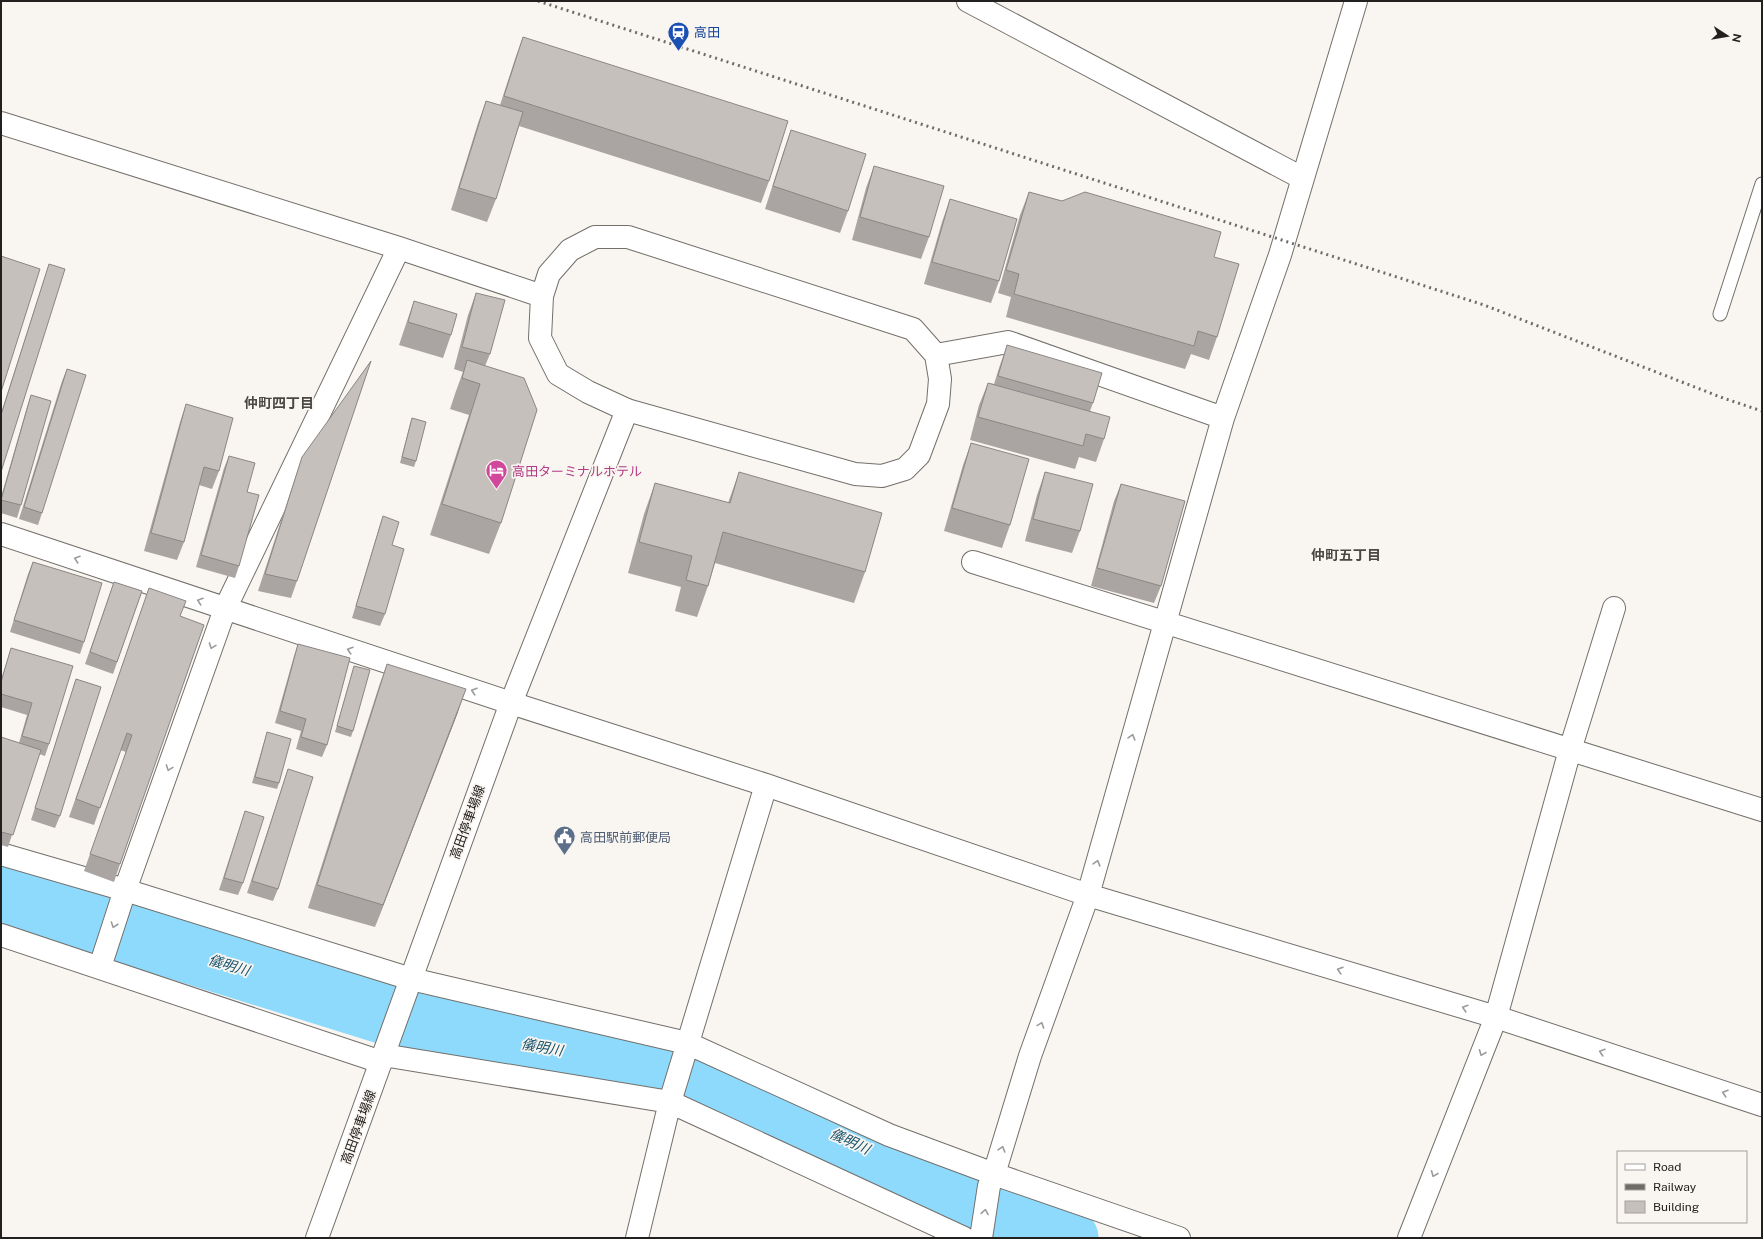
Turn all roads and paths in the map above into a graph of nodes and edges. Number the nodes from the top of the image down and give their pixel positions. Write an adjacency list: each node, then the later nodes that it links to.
1 (968, 1): 4 (street)
2 (1356, 1): 4 (street)
3 (1, 123): 6 (street)
4 (1302, 178): 11 (street)
5 (1762, 184): 8 (lane)
6 (399, 248): 7 (street); 15 (street)
7 (542, 296): 9 (street); 10 (street)
8 (1720, 314)
9 (936, 355): 10 (street); 11 (street)
10 (627, 410): 17 (street, 高田停車場線)
11 (1223, 418): 16 (street)
12 (1, 534): 15 (street, one-way to 12)
13 (973, 562): 16 (street)
14 (1614, 608): 18 (street)
15 (225, 609): 17 (street, one-way to 15); 22 (street, one-way to 22)
16 (1165, 622): 18 (street); 23 (street, one-way to 16)
17 (511, 703): 19 (street); 26 (street, 高田停車場線)
18 (1570, 750): 20 (street); 27 (street)
19 (766, 785): 23 (street); 28 (street)
20 (1762, 810)
21 (1, 854): 22 (street)
22 (124, 895): 25 (street, one-way to 25); 26 (street)
23 (1088, 895): 27 (street, one-way to 23); 32 (street, one-way to 23)
24 (1, 935): 25 (street)
25 (102, 959): 29 (street)
26 (411, 979): 28 (street); 29 (street, 高田停車場線)
27 (1496, 1017): 31 (street, one-way to 27); 38 (street, one-way to 38)
28 (688, 1043): 30 (street); 32 (street)
29 (384, 1054): 30 (street); 33 (street, 高田停車場線)
30 (670, 1102): 34 (street); 35 (street)
31 (1762, 1105)
32 (992, 1180): 36 (street, one-way to 32); 37 (street)
33 (317, 1238)
34 (637, 1238)
35 (964, 1238)
36 (981, 1238)
37 (1179, 1238)
38 (1409, 1238)

